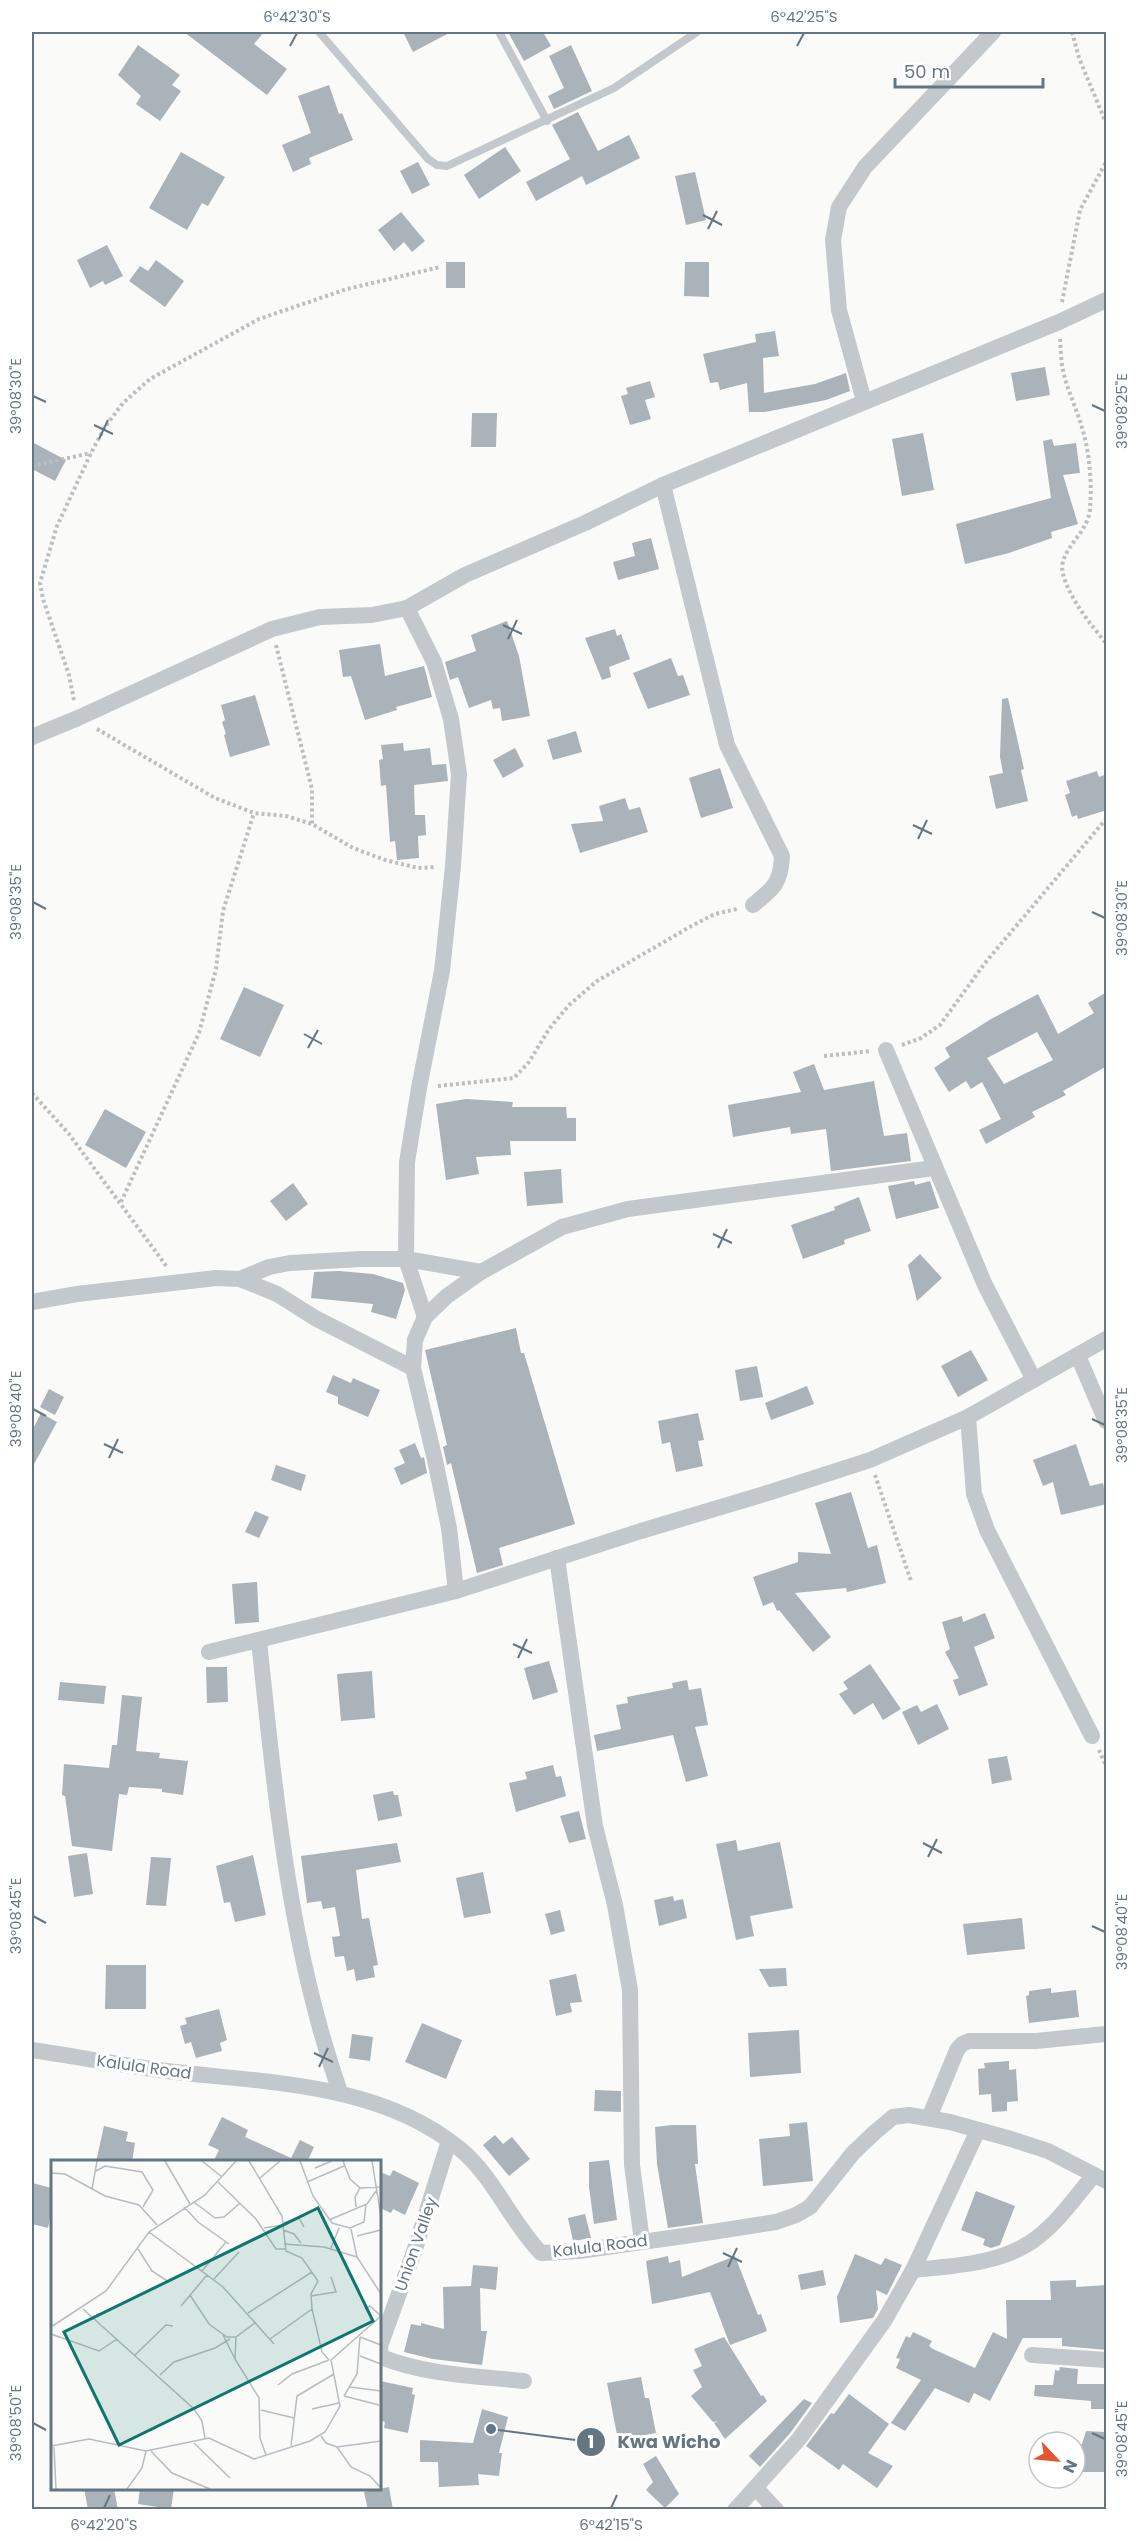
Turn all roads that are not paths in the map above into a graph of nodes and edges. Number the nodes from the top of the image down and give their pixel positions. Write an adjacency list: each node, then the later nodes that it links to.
1 (319, 32): 5 (lane)
2 (499, 32): 5 (lane)
3 (697, 32): 5 (lane)
4 (993, 32): 7 (street)
5 (547, 120)
6 (1107, 300): 7 (street)
7 (864, 401): 8 (street)
8 (663, 485): 9 (street); 11 (street)
9 (407, 608): 10 (street); 14 (street)
10 (32, 737)
11 (753, 905)
12 (886, 1050): 13 (street)
13 (934, 1167): 15 (street); 22 (street)
14 (406, 1259): 15 (street); 16 (street); 18 (street)
15 (481, 1272): 18 (street)
16 (240, 1279): 17 (street); 21 (street)
17 (32, 1302)
18 (425, 1317): 21 (street)
19 (1107, 1339): 20 (street)
20 (1078, 1356): 22 (street); 24 (street)
21 (413, 1368): 26 (street)
22 (1034, 1380): 23 (street)
23 (968, 1417): 25 (street); 29 (street)
24 (1107, 1422)
25 (557, 1558): 26 (street); 37 (street)
26 (456, 1591): 27 (street)
27 (259, 1641): 28 (street); 32 (street)
28 (209, 1652)
29 (1092, 1736)
30 (1107, 2034): 33 (street)
31 (32, 2050): 32 (street, Kalula Road)
32 (340, 2092): 35 (street, Kalula Road)
33 (929, 2118): 34 (street, Kalula Road); 37 (street, Kalula Road)
34 (978, 2130): 36 (street, Kalula Road); 38 (street)
35 (449, 2141): 37 (street, Kalula Road); 39 (street, Union Valley)
36 (1100, 2178): 38 (street)
37 (642, 2241)
38 (913, 2270): 44 (street)
39 (381, 2343)
40 (1032, 2355): 42 (street)
41 (381, 2357): 43 (street, Union Valley)
42 (1107, 2360)
43 (524, 2381)
44 (756, 2488): 45 (street); 46 (street)
45 (735, 2510)
46 (776, 2510)

